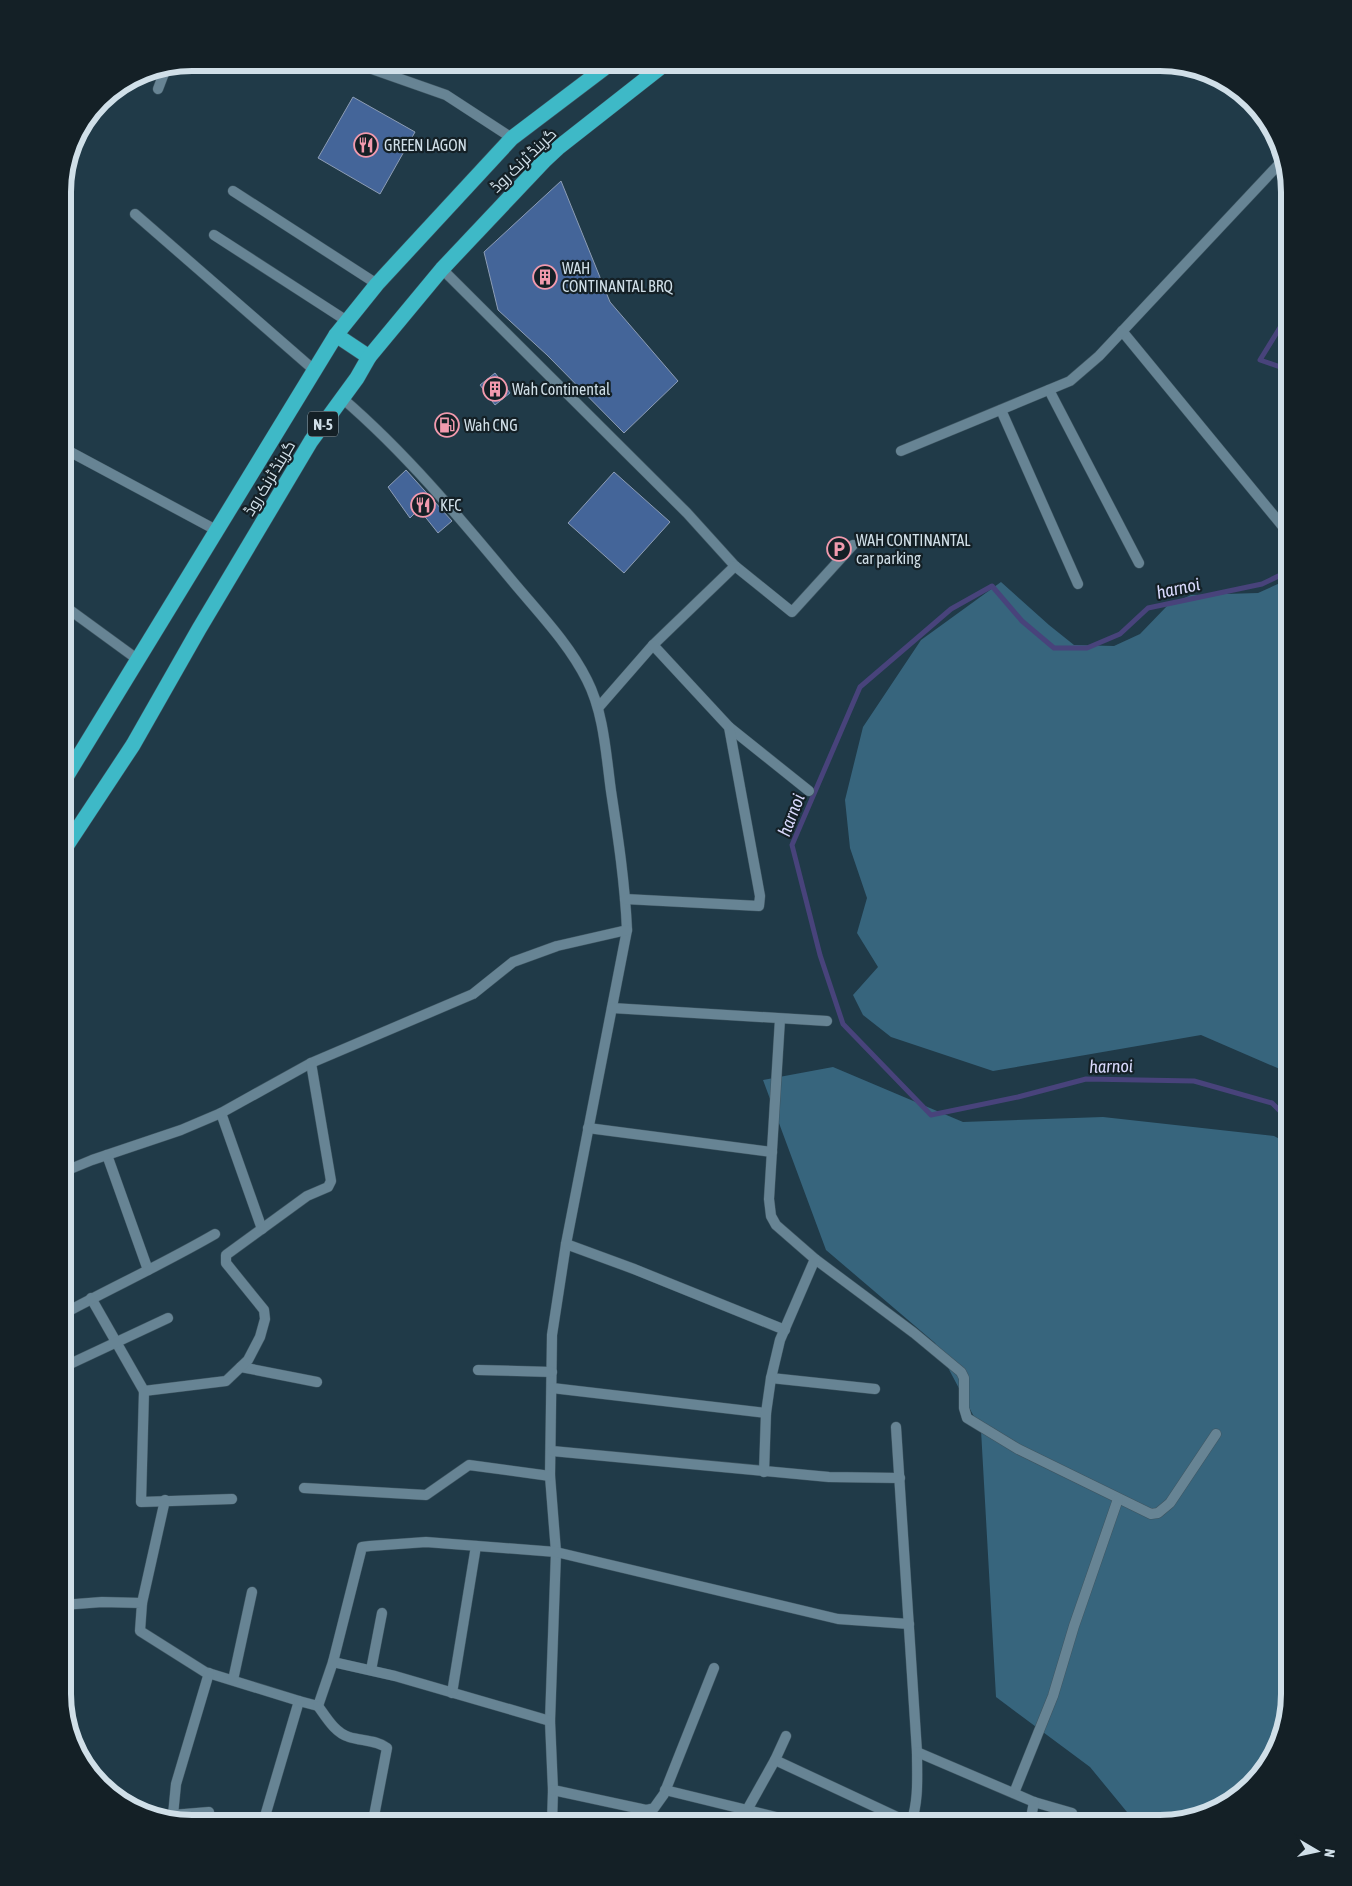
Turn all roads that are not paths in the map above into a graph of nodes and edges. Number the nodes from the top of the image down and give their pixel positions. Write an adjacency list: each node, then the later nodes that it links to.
1 (382, 72): 6 (street)
2 (598, 72): 6 (highway, گرینڈ ٹرنک روڈ / N-5)
3 (655, 72): 11 (highway, گرینڈ ٹرنک روڈ / N-5)
4 (163, 75): 5 (street)
5 (158, 89)
6 (512, 138): 12 (highway, گرینڈ ٹرنک روڈ / N-5)
7 (1278, 165): 14 (street)
8 (233, 191): 12 (street)
9 (135, 214): 17 (street)
10 (214, 235): 13 (street)
11 (442, 269): 16 (highway, گرینڈ ٹرنک روڈ / N-5); 27 (street)
12 (377, 284): 13 (highway, گرینڈ ٹرنک روڈ / N-5)
13 (347, 321): 15 (highway, گرینڈ ٹرنک روڈ / N-5)
14 (1122, 331): 18 (street); 23 (street)
15 (336, 335): 16 (highway); 17 (highway, گرینڈ ٹرنک روڈ / N-5)
16 (369, 356): 19 (highway, گرینڈ ٹرنک روڈ / N-5)
17 (314, 370): 24 (highway, گرینڈ ٹرنک روڈ / N-5)
18 (1049, 390): 20 (street); 26 (street)
19 (342, 398): 32 (street); 36 (highway, گرینڈ ٹرنک روڈ / N-5)
20 (1000, 410): 21 (street); 28 (street)
21 (901, 451)
22 (72, 453): 24 (street)
23 (1281, 523)
24 (216, 530): 31 (highway, گرینڈ ٹرنک روڈ / N-5)
25 (853, 545): 27 (street)
26 (1139, 563)
27 (735, 566): 30 (street)
28 (1078, 584)
29 (72, 611): 31 (street)
30 (652, 645): 32 (street); 33 (street)
31 (137, 659): 34 (highway, گرینڈ ٹرنک روڈ / N-5)
32 (598, 708): 37 (street)
33 (729, 727): 35 (street); 37 (street)
34 (72, 769)
35 (809, 791)
36 (72, 838)
37 (625, 899): 38 (street)
38 (626, 930): 39 (street); 42 (street)
39 (612, 1008): 40 (street); 44 (street)
40 (780, 1019): 41 (street); 45 (street)
41 (827, 1021)
42 (310, 1063): 43 (street); 48 (street)
43 (221, 1113): 46 (street); 48 (street)
44 (588, 1128): 45 (street); 50 (street)
45 (772, 1152): 51 (street)
46 (107, 1155): 47 (street); 52 (street)
47 (71, 1169)
48 (262, 1229): 59 (street)
49 (215, 1234): 52 (street)
50 (566, 1244): 56 (street); 61 (street)
51 (815, 1260): 56 (street); 76 (street)
52 (148, 1270): 53 (street)
53 (91, 1298): 54 (street); 57 (street)
54 (71, 1309)
55 (168, 1318): 57 (street)
56 (785, 1330): 62 (street)
57 (116, 1343): 58 (street); 66 (street)
58 (72, 1363)
59 (241, 1367): 63 (street); 66 (street)
60 (478, 1370): 61 (street)
61 (552, 1372): 64 (street)
62 (771, 1378): 65 (street); 67 (street)
63 (317, 1382)
64 (552, 1388): 67 (street); 70 (street)
65 (876, 1390)
66 (144, 1391): 77 (street)
67 (766, 1412): 71 (street)
68 (896, 1427): 73 (street)
69 (1216, 1434): 76 (street)
70 (552, 1451): 71 (street); 72 (street)
71 (764, 1472): 73 (street)
72 (550, 1476): 74 (street); 79 (street)
73 (900, 1478): 84 (street)
74 (304, 1488)
75 (232, 1499): 77 (street)
76 (1118, 1499): 99 (street)
77 (165, 1500): 81 (street)
78 (476, 1546): 79 (street); 85 (street); 90 (street)
79 (556, 1552): 84 (street); 93 (street)
80 (252, 1592): 89 (street)
81 (142, 1603): 82 (street); 88 (street)
82 (71, 1604)
83 (382, 1613): 87 (street)
84 (909, 1624): 95 (street)
85 (332, 1662): 87 (street); 92 (street)
86 (714, 1668): 98 (street)
87 (371, 1670): 90 (street)
88 (209, 1673): 89 (street); 103 (street)
89 (233, 1680): 91 (street)
90 (452, 1693): 93 (street)
91 (299, 1702): 92 (street); 106 (street)
92 (318, 1706): 107 (street)
93 (550, 1721): 97 (street)
94 (786, 1736): 96 (street)
95 (917, 1752): 99 (street); 111 (street)
96 (776, 1760): 101 (street); 110 (street)
97 (553, 1790): 98 (street); 108 (street)
98 (665, 1790): 101 (street)
99 (1014, 1793): 100 (street)
100 (1034, 1802): 104 (street); 112 (street)
101 (747, 1810): 109 (street)
102 (209, 1812): 105 (street)
103 (173, 1813)
104 (1072, 1813)
105 (185, 1814)
106 (266, 1814)
107 (374, 1814)
108 (552, 1814)
109 (766, 1815)
110 (893, 1815)
111 (914, 1815)
112 (1032, 1815)

